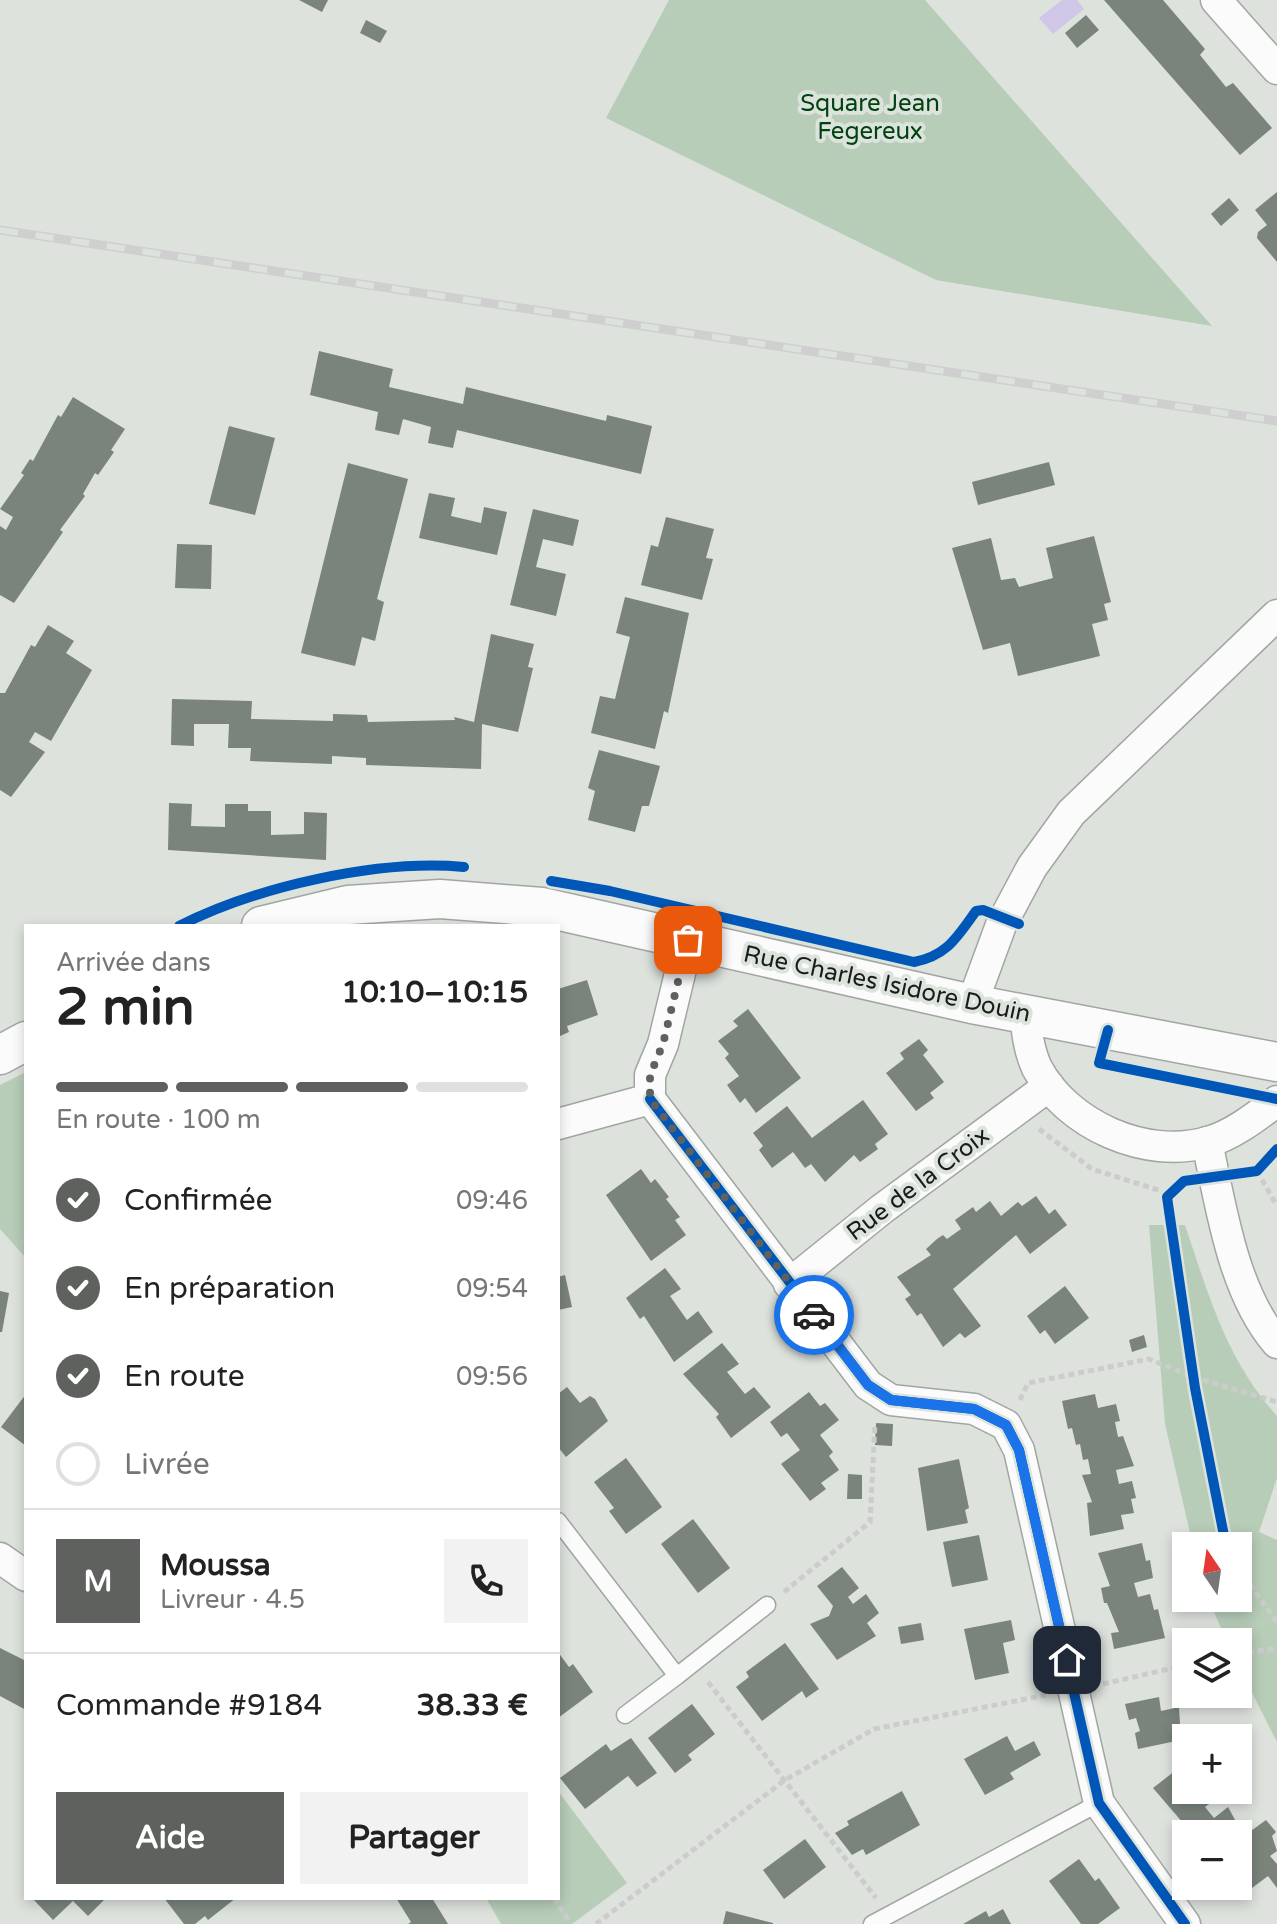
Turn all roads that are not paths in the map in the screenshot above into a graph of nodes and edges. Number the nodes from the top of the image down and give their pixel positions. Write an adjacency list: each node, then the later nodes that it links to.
1 (1216, 0): 2 (street)
2 (1277, 69)
3 (1277, 615): 6 (street)
4 (269, 924): 5 (street, Rue Charles Isidore Douin)
5 (688, 940): 6 (street, Rue Charles Isidore Douin); 12 (street)
6 (972, 1004): 7 (street, Rue Charles Isidore Douin)
7 (1025, 1014): 10 (street, Rue Charles Isidore Douin); 11 (street)
8 (24, 1042): 9 (street)
9 (0, 1055)
10 (1277, 1062)
11 (1049, 1086): 15 (street); 16 (street, Rue de la Croix)
12 (650, 1099): 14 (street); 16 (street)
13 (1277, 1101): 15 (street)
14 (560, 1123)
15 (1207, 1142): 17 (street)
16 (789, 1284): 24 (street)
17 (1277, 1343)
18 (560, 1524): 22 (lane)
19 (0, 1558): 20 (street)
20 (24, 1575)
21 (767, 1605): 22 (lane)
22 (677, 1676): 23 (lane)
23 (625, 1715)
24 (1099, 1803): 25 (lane); 26 (street)
25 (872, 1924)
26 (1185, 1924)

